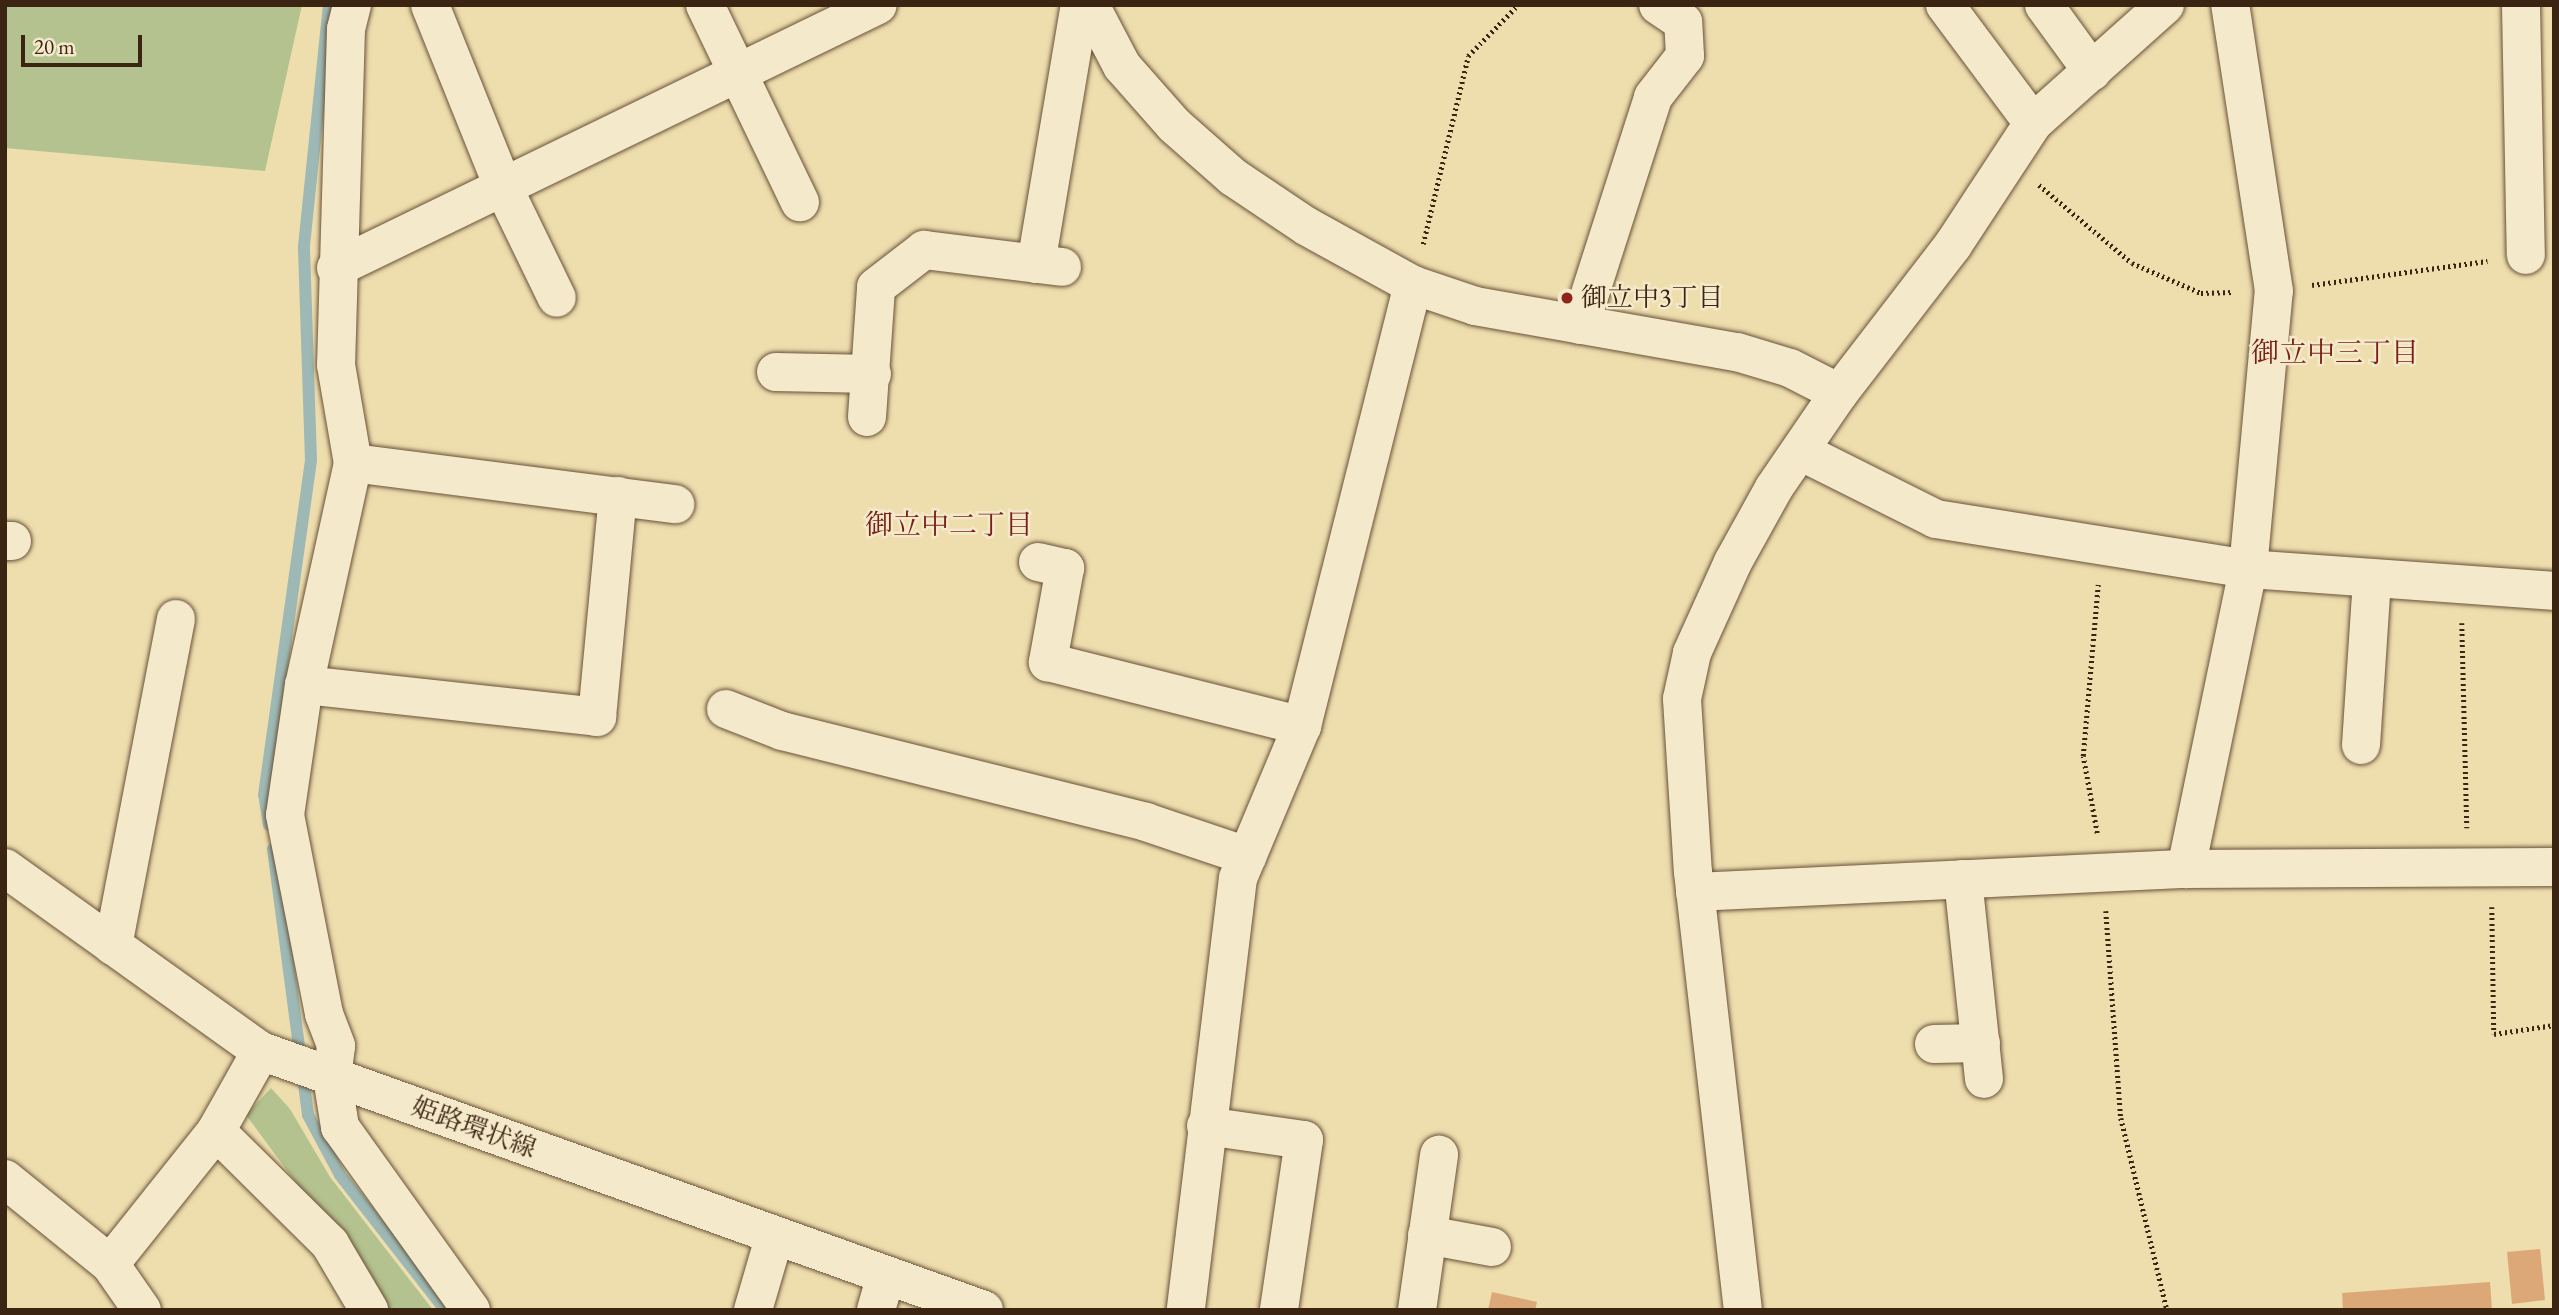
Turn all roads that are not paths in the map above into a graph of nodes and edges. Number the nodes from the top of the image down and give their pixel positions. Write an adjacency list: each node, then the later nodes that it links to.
1 (352, 5): 20 (street)
2 (430, 5): 17 (street)
3 (705, 5): 15 (street)
4 (878, 5): 15 (street)
5 (1080, 5): 25 (street)
6 (1090, 5): 21 (street)
7 (1658, 5): 23 (street)
8 (1945, 5): 16 (street)
9 (2045, 5): 14 (street)
10 (2165, 5): 14 (street)
11 (2230, 5): 33 (street)
12 (2521, 5): 13 (street)
13 (2538, 70): 19 (street)
14 (2092, 71): 16 (street)
15 (738, 73): 17 (street); 18 (street)
16 (2033, 123): 26 (street)
17 (503, 187): 20 (street); 22 (street)
18 (800, 202)
19 (2526, 256)
20 (336, 268): 29 (street)
21 (1413, 285): 23 (street); 39 (street)
22 (557, 298)
23 (1580, 325): 26 (street)
24 (776, 372): 25 (street)
25 (872, 374): 27 (street)
26 (1839, 393): 28 (street)
27 (867, 417)
28 (1800, 450): 33 (street); 46 (street)
29 (353, 463): 30 (street); 37 (street)
30 (618, 496): 31 (street); 37 (street)
31 (675, 503)
32 (1038, 562): 39 (street)
33 (2248, 569): 34 (street); 44 (street)
34 (2372, 578): 35 (street); 40 (street)
35 (2554, 591)
36 (176, 619): 47 (street)
37 (304, 685): 50 (street)
38 (726, 709): 41 (street)
39 (1302, 726): 41 (street)
40 (2361, 745)
41 (1247, 856): 51 (street)
42 (2554, 867): 44 (street)
43 (5, 868): 47 (street, 姫路環状線)
44 (2186, 869): 45 (street)
45 (1963, 879): 46 (street); 48 (street)
46 (1695, 892): 68 (street)
47 (113, 946): 49 (street, 姫路環状線)
48 (1934, 1044)
49 (267, 1054): 50 (street, 姫路環状線); 52 (street)
50 (322, 1074): 55 (street, 姫路環状線); 62 (street)
51 (1206, 1126): 65 (street); 66 (street)
52 (216, 1131): 58 (street); 61 (street)
53 (1439, 1155): 56 (street)
54 (5, 1179): 58 (street)
55 (775, 1235): 59 (street, 姫路環状線); 63 (street)
56 (1427, 1236): 57 (street); 67 (street)
57 (1492, 1247)
58 (110, 1264): 60 (street)
59 (881, 1293): 64 (street, 姫路環状線)
60 (142, 1310)
61 (369, 1310)
62 (471, 1310)
63 (753, 1310)
64 (984, 1310)
65 (1186, 1310)
66 (1279, 1310)
67 (1417, 1310)
68 (1743, 1310)

